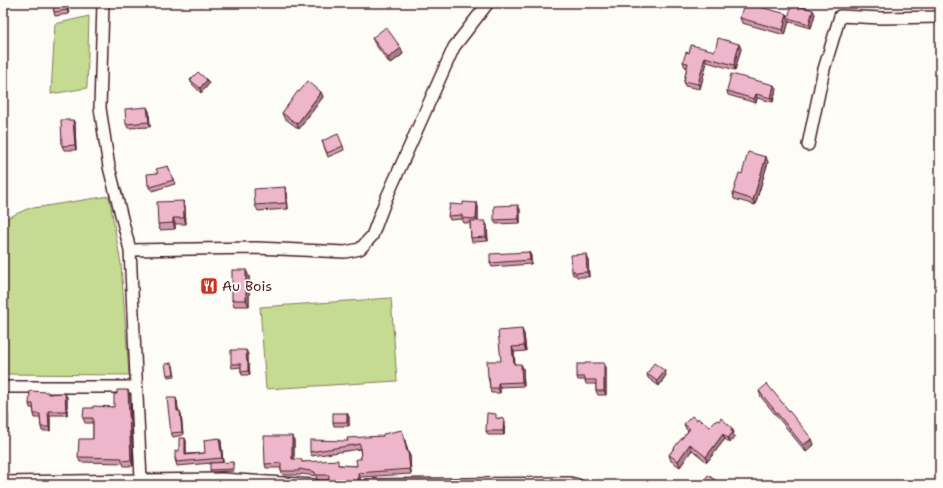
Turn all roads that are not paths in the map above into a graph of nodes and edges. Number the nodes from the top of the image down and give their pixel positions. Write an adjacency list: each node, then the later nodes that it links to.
1 (103, 3): 5 (street)
2 (488, 3): 5 (street)
3 (940, 17): 4 (street)
4 (808, 145)
5 (130, 250): 7 (street)
6 (3, 387): 7 (street)
7 (136, 388): 8 (street)
8 (142, 480): 9 (street); 10 (street)
9 (3, 482)
10 (158, 482): 11 (street)
11 (222, 482): 13 (street)
12 (573, 484): 14 (street)
13 (314, 485)
14 (368, 485)

